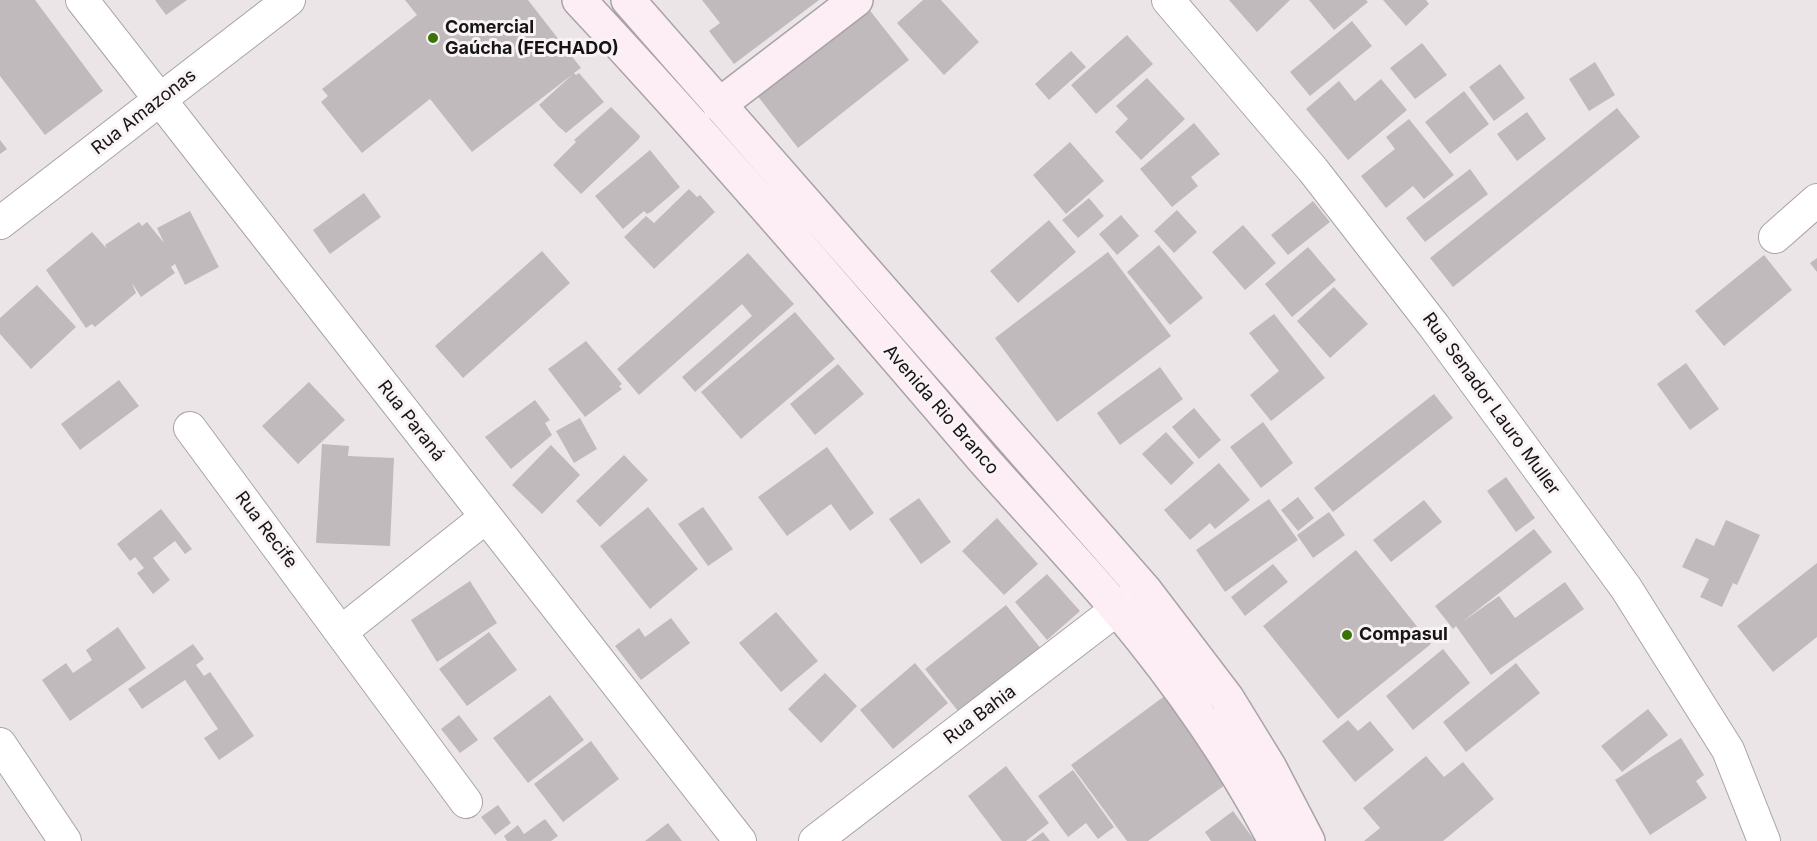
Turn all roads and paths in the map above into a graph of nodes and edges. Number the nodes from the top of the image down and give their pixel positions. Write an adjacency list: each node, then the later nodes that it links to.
1 (82, 0): 7 (street, Rua Paraná)
2 (289, 0): 7 (street, Rua Amazonas)
3 (579, 0): 15 (main road, Avenida Rio Branco)
4 (627, 0): 8 (main road, Avenida Rio Branco)
5 (856, 0): 8 (main road)
6 (1168, 0): 24 (street, Rua Senador Lauro Muller)
7 (160, 100): 10 (street, Rua Amazonas); 13 (street, Rua Paraná)
8 (719, 105): 14 (main road, Avenida Rio Branco)
9 (1817, 200): 11 (street)
10 (0, 223)
11 (1775, 237)
12 (190, 428): 16 (street, Rua Recife)
13 (486, 517): 16 (street); 20 (street, Rua Paraná)
14 (1144, 589): 15 (street, Rua Bahia); 23 (main road, Avenida Rio Branco)
15 (1118, 610): 21 (street, Rua Bahia); 22 (main road, Avenida Rio Branco)
16 (341, 632): 18 (street, Rua Recife)
17 (0, 744): 19 (street)
18 (466, 802)
19 (65, 841)
20 (740, 841)
21 (815, 841)
22 (1275, 841)
23 (1308, 841)
24 (1764, 841)

